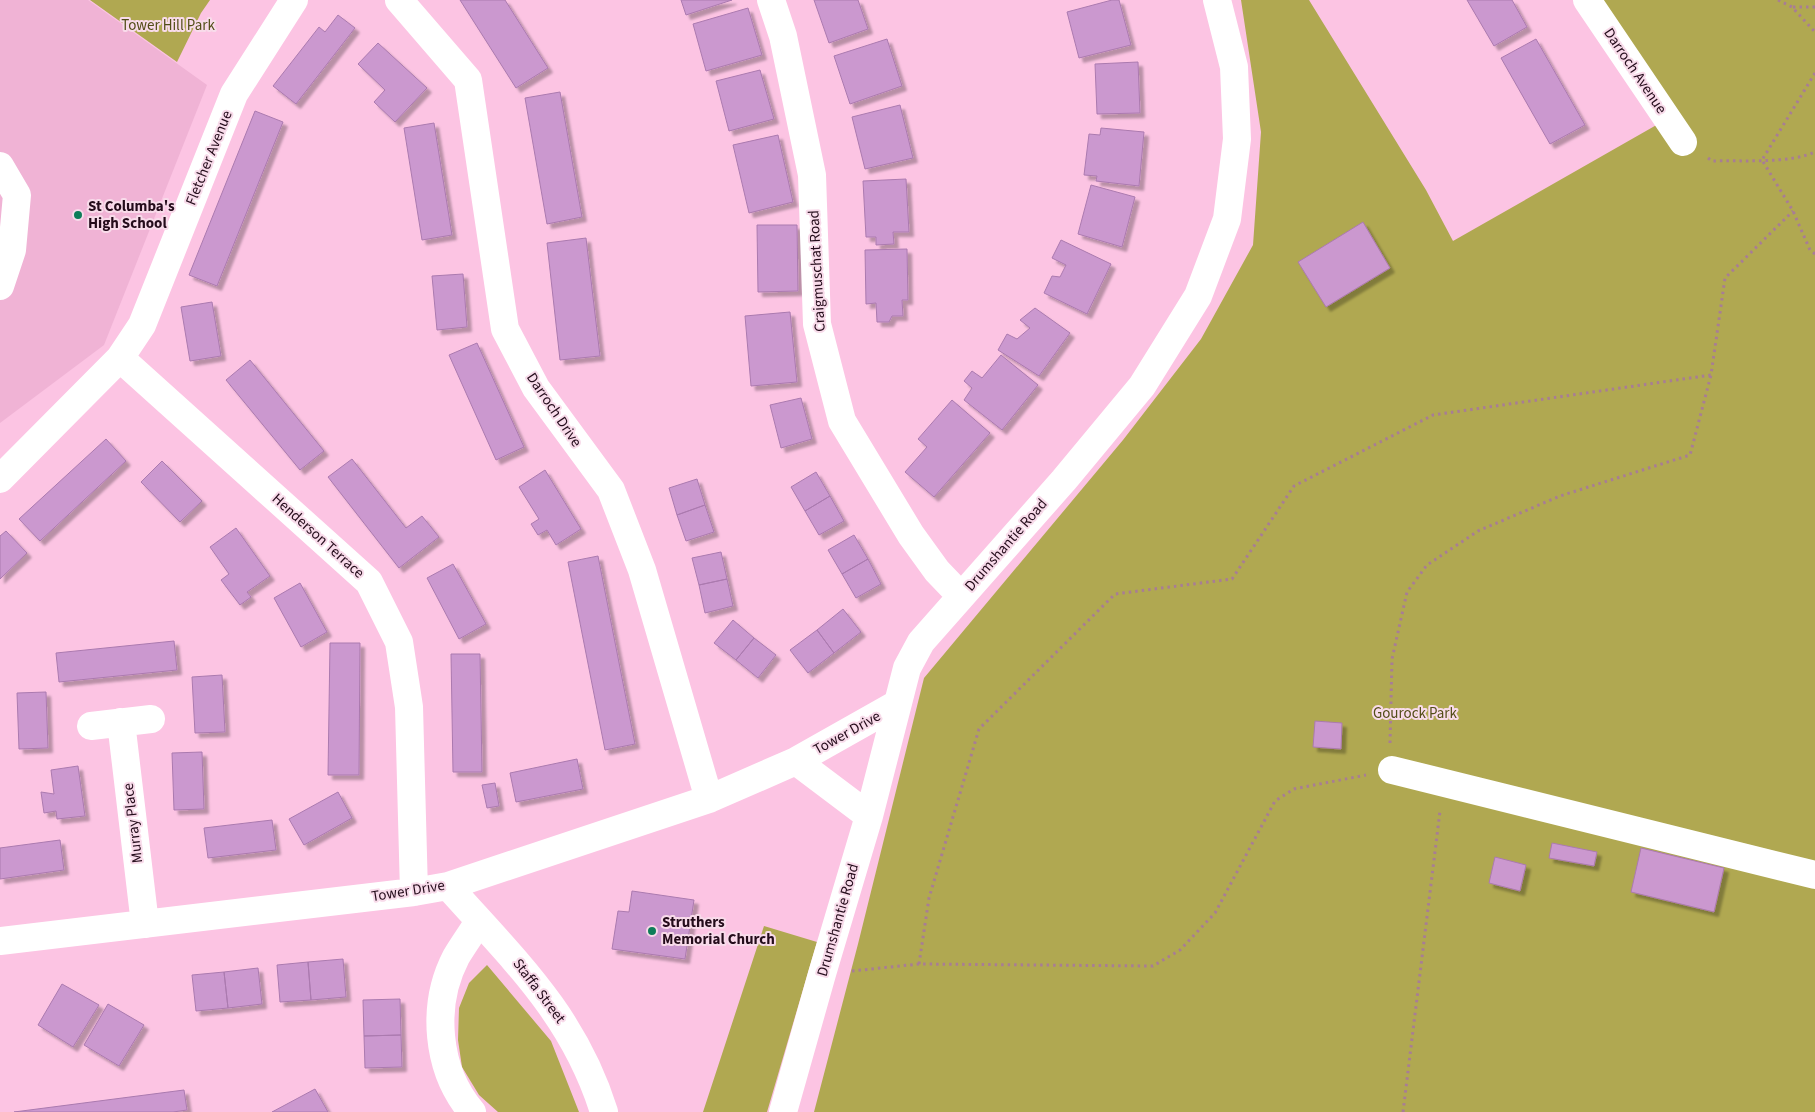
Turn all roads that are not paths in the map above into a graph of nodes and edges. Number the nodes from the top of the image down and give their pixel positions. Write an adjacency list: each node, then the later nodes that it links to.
1 (294, 0): 9 (street, Fletcher Avenue)
2 (399, 0): 18 (street, Darroch Drive)
3 (771, 0): 11 (street, Craigmuschat Road)
4 (1216, 0): 11 (street, Drumshantie Road)
5 (1587, 0): 6 (street, Darroch Avenue)
6 (1683, 142)
7 (0, 166): 8 (street)
8 (0, 286)
9 (120, 358): 10 (street, Fletcher Avenue); 22 (street, Henderson Terrace)
10 (0, 479)
11 (961, 596): 12 (street, Drumshantie Road)
12 (897, 704): 16 (street, Tower Drive); 19 (street, Drumshantie Road)
13 (151, 719): 14 (street)
14 (121, 722): 15 (street); 24 (street, Murray Place)
15 (91, 726)
16 (796, 760): 18 (street, Tower Drive); 19 (street, Tower Drive)
17 (1392, 770): 20 (street)
18 (710, 799): 21 (street, Tower Drive)
19 (869, 816): 28 (street, Drumshantie Road)
20 (1815, 875)
21 (448, 886): 22 (street, Tower Drive); 23 (street, Staffa Street)
22 (414, 892): 24 (street, Tower Drive)
23 (479, 921): 26 (street); 27 (street, Staffa Street)
24 (145, 924): 25 (street, Tower Drive)
25 (0, 941)
26 (464, 1110)
27 (604, 1112)
28 (783, 1112)

